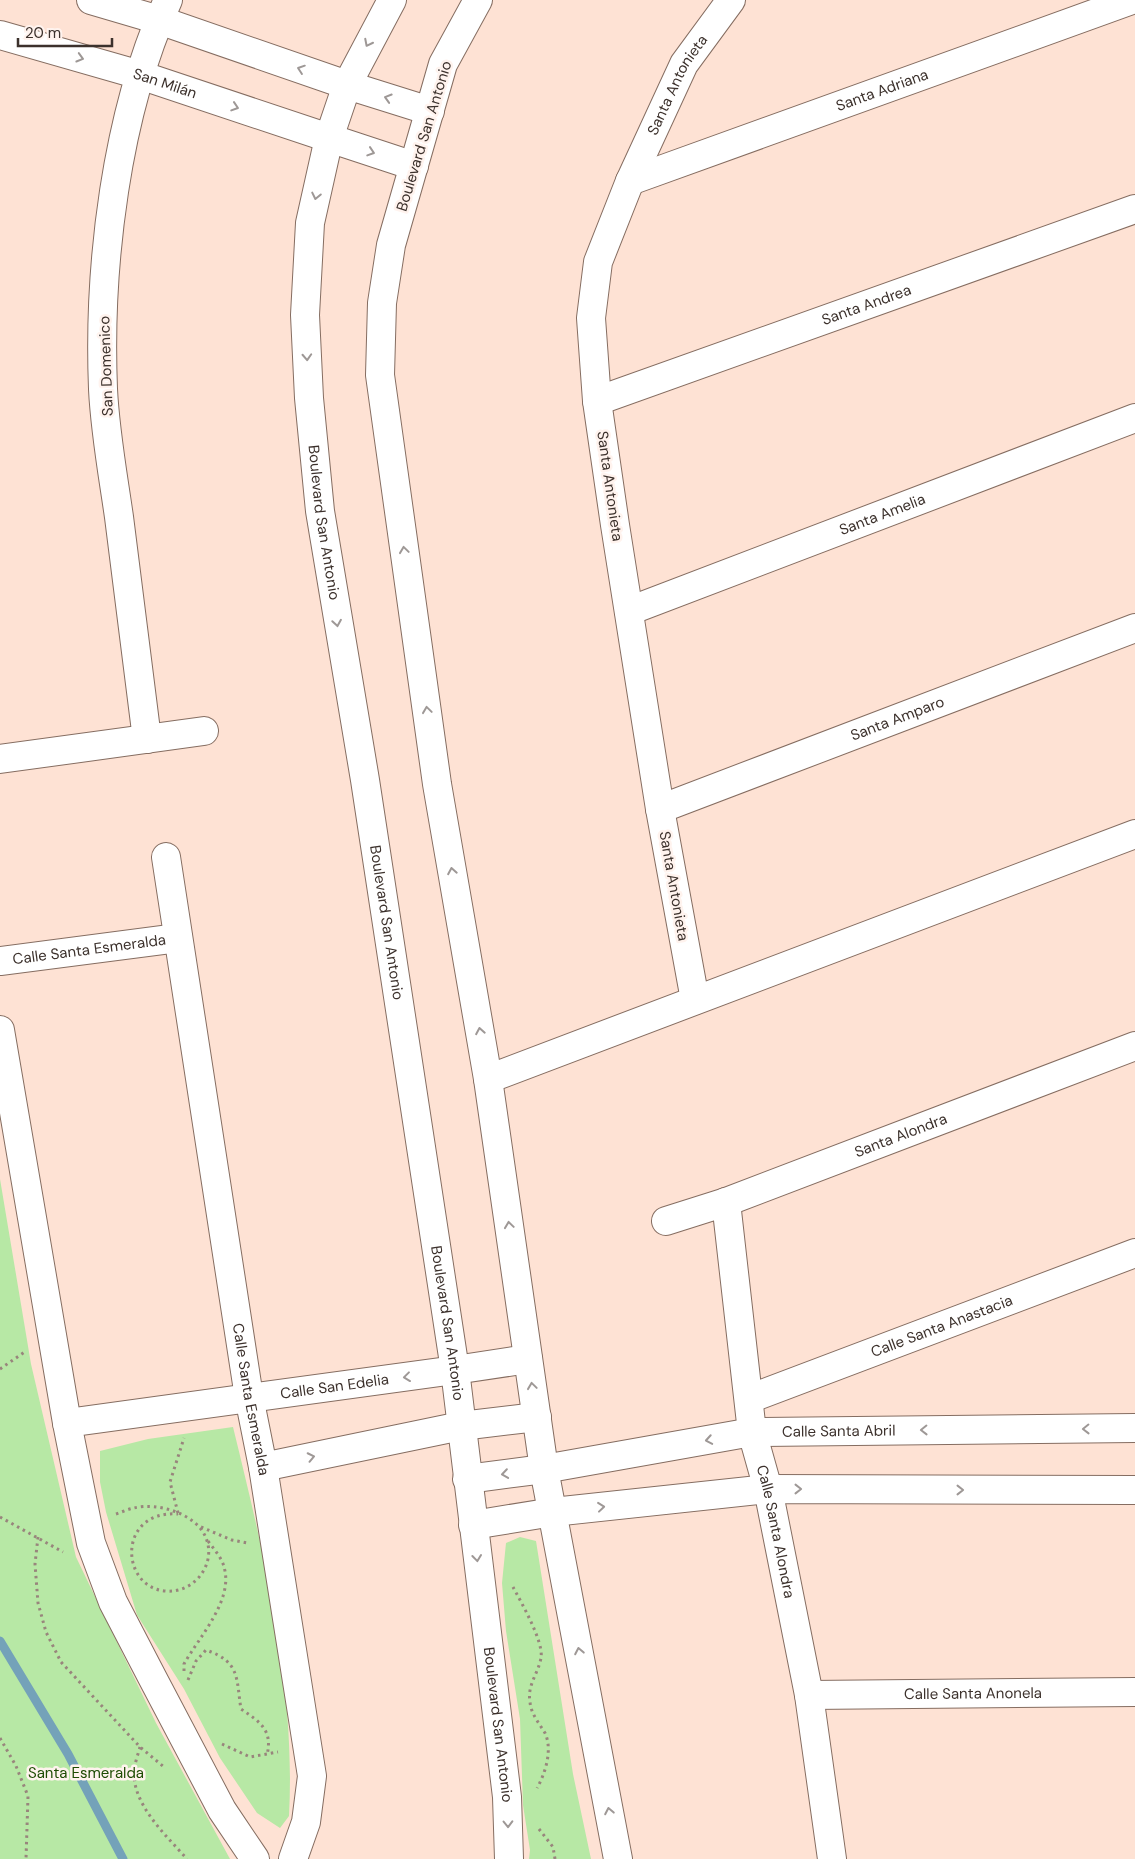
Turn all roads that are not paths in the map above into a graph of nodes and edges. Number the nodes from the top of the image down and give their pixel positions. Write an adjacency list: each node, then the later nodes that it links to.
1 (91, 0): 6 (street)
2 (392, 0): 9 (street, Boulevard San Antonio, one-way to 9)
3 (478, 0): 10 (street, Boulevard San Antonio)
4 (731, 0): 13 (street, Santa Antonieta)
5 (1132, 0): 13 (street, Santa Adriana)
6 (164, 10): 8 (street, San Domenico); 9 (street, one-way to 6)
7 (0, 35): 8 (street, San Milán, one-way to 8)
8 (140, 75): 11 (street, San Milán, one-way to 11); 20 (street, San Domenico)
9 (347, 85): 10 (street, one-way to 9); 11 (street, Boulevard San Antonio)
10 (430, 111): 12 (street, Boulevard San Antonio)
11 (329, 138): 12 (street, San Milán, one-way to 12); 35 (street, Boulevard San Antonio, one-way to 35)
12 (414, 166): 30 (street, Boulevard San Antonio, one-way to 12)
13 (630, 181): 15 (street, Santa Antonieta)
14 (1135, 209): 15 (street, Santa Andrea)
15 (597, 401): 17 (street, Santa Antonieta)
16 (1135, 418): 17 (street, Santa Amelia)
17 (629, 610): 22 (street, Santa Antonieta)
18 (1135, 628): 22 (street, Santa Amparo)
19 (204, 731): 20 (street)
20 (147, 739): 21 (street)
21 (0, 759)
22 (660, 809): 27 (street, Santa Antonieta)
23 (1135, 834): 27 (street)
24 (166, 857): 25 (street, Calle Santa Esmeralda)
25 (178, 938): 26 (street, Calle Santa Esmeralda); 36 (street, Calle Santa Esmeralda)
26 (0, 961)
27 (695, 1000): 30 (street)
28 (0, 1030): 39 (street)
29 (1135, 1046): 31 (street, Santa Alondra)
30 (488, 1079): 34 (street, Boulevard San Antonio, one-way to 30)
31 (726, 1202): 32 (street, Santa Alondra); 37 (street, Calle Santa Alondra)
32 (666, 1221)
33 (1135, 1253): 37 (street, Calle Santa Anastacia)
34 (528, 1360): 35 (street, Calle San Edelia); 38 (street, Boulevard San Antonio, one-way to 34)
35 (455, 1370): 36 (street, Calle San Edelia, one-way to 36); 40 (street, Boulevard San Antonio)
36 (249, 1397): 39 (street, Calle San Edelia); 43 (street, Calle Santa Esmeralda)
37 (749, 1399): 42 (street, Calle Santa Alondra)
38 (537, 1418): 40 (street); 44 (street, Boulevard San Antonio)
39 (66, 1423): 52 (street)
40 (461, 1426): 43 (street, one-way to 40); 45 (street, Boulevard San Antonio)
41 (1135, 1428): 42 (street, Calle Santa Abril, one-way to 42)
42 (752, 1432): 44 (street, Calle Santa Abril, one-way to 44); 46 (street, Calle Santa Alondra)
43 (263, 1467): 53 (street, Calle Santa Esmeralda)
44 (544, 1469): 45 (street, Calle Santa Abril, one-way to 45); 48 (street)
45 (467, 1479): 49 (street, Boulevard San Antonio)
46 (768, 1489): 47 (street, one-way to 47); 48 (street, one-way to 46); 51 (street, Calle Santa Alondra)
47 (1135, 1490)
48 (553, 1512): 49 (street); 55 (street, one-way to 48)
49 (472, 1524): 54 (street, Boulevard San Antonio, one-way to 54)
50 (1135, 1692): 51 (street, Calle Santa Anonela)
51 (809, 1695): 56 (street, Calle Santa Alondra)
52 (254, 1859)
53 (293, 1859)
54 (508, 1859)
55 (618, 1859)
56 (832, 1859)

